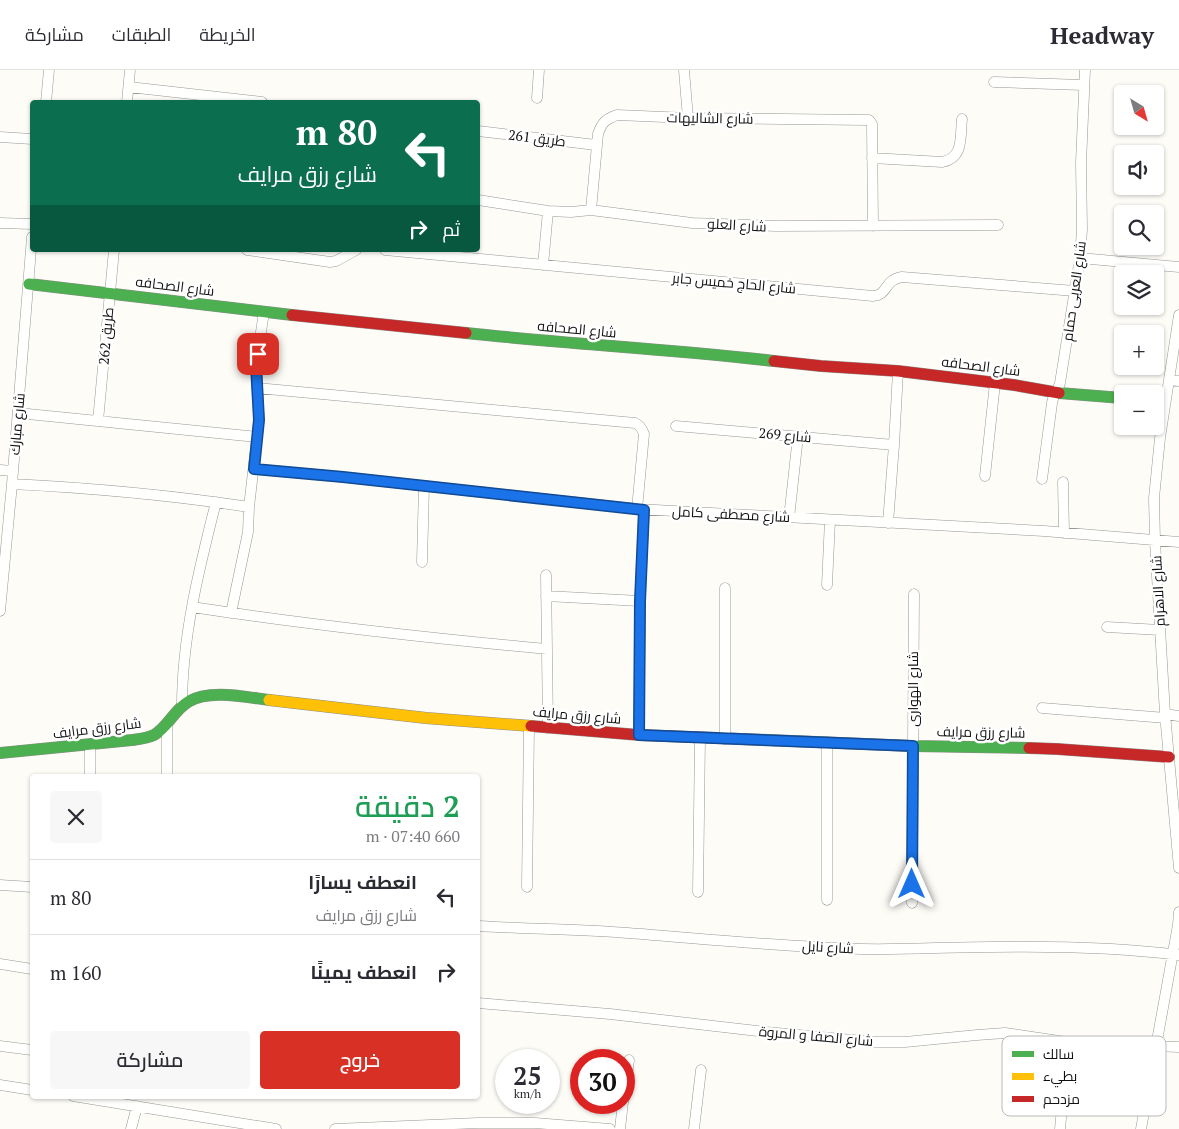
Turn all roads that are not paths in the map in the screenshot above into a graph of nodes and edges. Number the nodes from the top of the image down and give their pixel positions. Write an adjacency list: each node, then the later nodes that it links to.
1 (49, 70): 10 (street)
2 (130, 70): 8 (street)
3 (539, 70): 9 (street)
4 (684, 70): 13 (street)
5 (1085, 70): 7 (street, شارع العربى حمام)
6 (994, 82): 7 (street)
7 (1083, 85): 32 (street, شارع العربى حمام)
8 (129, 87): 11 (street); 12 (street)
9 (537, 98)
10 (46, 100)
11 (127, 100)
12 (244, 100)
13 (688, 118): 18 (street, شارع الشاليهات); 19 (street, شارع الشاليهات)
14 (962, 119): 19 (street)
15 (480, 131): 18 (street, طريق 261)
16 (0, 137): 17 (street)
17 (30, 139)
18 (596, 145): 21 (street, شارع الشاليهات)
19 (872, 158): 26 (street, شارع الشاليهات)
20 (480, 200): 22 (street, شارع العلو)
21 (592, 210): 22 (street, شارع العلو); 26 (street, شارع العلو)
22 (548, 212): 33 (street)
23 (0, 223): 24 (street)
24 (30, 224)
25 (998, 225): 26 (street, شارع العلو)
26 (873, 226)
27 (31, 252): 35 (street, شارع مبارك)
28 (114, 252): 37 (street, طريق 262)
29 (262, 252): 30 (street)
30 (352, 252)
31 (405, 252): 33 (street, شارع الحاج خميس جابر)
32 (1080, 258): 34 (street); 36 (street, شارع العربى حمام)
33 (543, 266): 36 (street, شارع الحاج خميس جابر)
34 (1179, 268)
35 (29, 284): 37 (street, شارع الصحافه); 47 (street, شارع مبارك)
36 (1075, 291): 44 (street, شارع العربى حمام)
37 (110, 293): 38 (street, شارع الصحافه); 48 (street, طريق 262)
38 (264, 312): 40 (street, شارع الصحافه); 43 (street)
39 (1179, 315): 41 (street, شارع الاهرام)
40 (898, 371): 42 (street, شارع الصحافه); 52 (street)
41 (1174, 380): 46 (street, شارع الاهرام)
42 (995, 383): 44 (street, شارع الصحافه); 56 (street)
43 (257, 388): 51 (street); 63 (street)
44 (1056, 393): 45 (street, شارع الصحافه); 57 (street, شارع العربى حمام)
45 (1114, 397)
46 (1166, 401): 68 (street, شارع الاهرام)
47 (18, 413): 48 (street); 55 (street, شارع مبارك)
48 (98, 421): 51 (street)
49 (676, 426): 50 (street, شارع 269)
50 (798, 436): 52 (street, شارع 269); 64 (street)
51 (257, 437): 53 (street)
52 (894, 445): 66 (street)
53 (254, 469): 60 (street, شارع مصطفى كامل); 62 (street)
54 (0, 470): 55 (street)
55 (13, 471): 59 (street, شارع مبارك)
56 (985, 476)
57 (1042, 479)
58 (1063, 482): 67 (street)
59 (12, 484): 61 (street); 78 (street, شارع مبارك)
60 (424, 486): 63 (street, شارع مصطفى كامل); 70 (street)
61 (216, 502): 62 (street); 77 (street)
62 (249, 507): 79 (street)
63 (641, 509): 64 (street, شارع مصطفى كامل); 76 (street)
64 (789, 518): 65 (street, شارع مصطفى كامل)
65 (830, 520): 66 (street, شارع مصطفى كامل); 72 (street)
66 (888, 523): 67 (street, شارع مصطفى كامل)
67 (1064, 533): 68 (street, شارع مصطفى كامل)
68 (1155, 541): 69 (street, شارع مصطفى كامل); 81 (street, شارع الاهرام)
69 (1179, 542)
70 (422, 562)
71 (546, 576): 75 (street)
72 (827, 584)
73 (725, 588): 92 (street)
74 (914, 594): 95 (street, شارع الهوارى)
75 (546, 596): 76 (street); 82 (street)
76 (640, 601): 90 (street)
77 (192, 607): 79 (street); 83 (street)
78 (0, 611)
79 (231, 613): 82 (street)
80 (1107, 627): 81 (street)
81 (1160, 630): 85 (street, شارع الاهرام)
82 (547, 649): 89 (street)
83 (182, 706): 87 (street, شارع رزق مرايف); 88 (street, شارع رزق مرايف)
84 (1042, 708): 85 (street)
85 (1165, 716): 86 (street); 97 (street, شارع الاهرام)
86 (1179, 716)
87 (167, 724): 94 (street, شارع رزق مرايف); 99 (street)
88 (529, 726): 89 (street, شارع رزق مرايف); 103 (street)
89 (548, 728): 90 (street, شارع رزق مرايف)
90 (639, 735): 91 (street, شارع رزق مرايف)
91 (700, 738): 92 (street, شارع رزق مرايف); 104 (street)
92 (725, 738): 93 (street, شارع رزق مرايف)
93 (827, 742): 95 (street, شارع رزق مرايف); 105 (street)
94 (90, 744): 96 (street, شارع رزق مرايف); 98 (street)
95 (913, 746): 97 (street, شارع رزق مرايف); 106 (street, شارع الهوارى)
96 (0, 753)
97 (1169, 757): 100 (street, شارع الاهرام)
98 (90, 774)
99 (167, 774)
100 (1179, 868)
101 (0, 885): 102 (street)
102 (30, 887)
103 (527, 887)
104 (698, 892)
105 (827, 900)
106 (912, 903)
107 (1179, 912): 109 (street)
108 (480, 926): 109 (street, شارع نايل)
109 (1176, 954): 114 (street)
110 (0, 964): 111 (street)
111 (30, 969)
112 (480, 1003): 113 (street, شارع الصفا و المروة)
113 (1030, 1036)
114 (1158, 1036)
115 (0, 1046): 118 (street)
116 (1179, 1047): 117 (street, شارع الصفا و المروة)
117 (1166, 1049)
118 (30, 1050)
119 (701, 1070): 136 (street)
120 (0, 1085): 121 (street)
121 (30, 1090)
122 (92, 1099): 123 (street)
123 (137, 1106): 127 (street); 131 (street)
124 (622, 1114): 135 (street)
125 (1061, 1116): 137 (street)
126 (1143, 1116): 138 (street)
127 (215, 1124): 129 (street)
128 (535, 1126): 130 (street); 134 (street)
129 (252, 1127): 132 (street)
130 (421, 1127): 133 (street)
131 (131, 1129)
132 (276, 1129)
133 (335, 1129)
134 (610, 1129)
135 (620, 1129)
136 (694, 1129)
137 (1060, 1129)
138 (1141, 1129)

